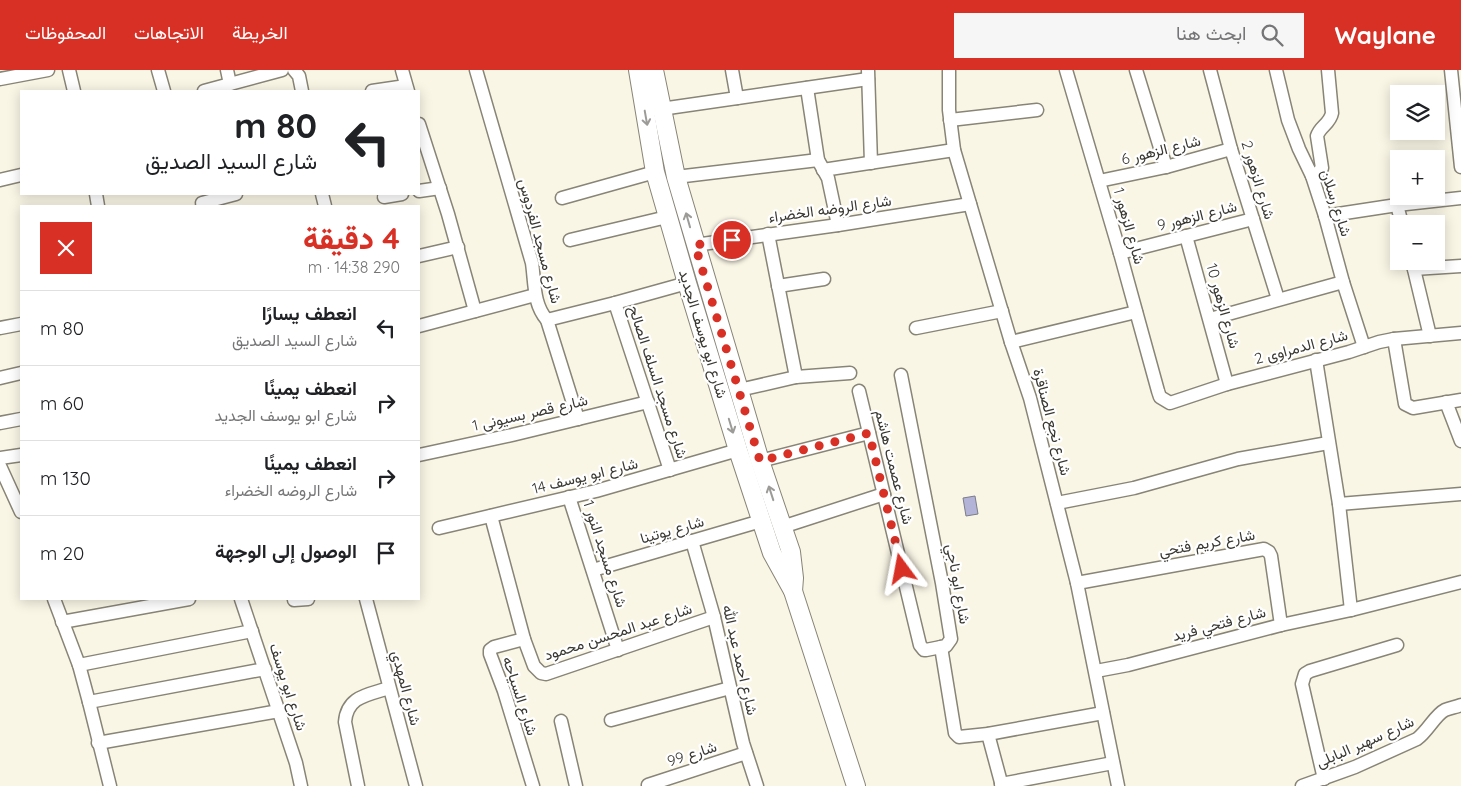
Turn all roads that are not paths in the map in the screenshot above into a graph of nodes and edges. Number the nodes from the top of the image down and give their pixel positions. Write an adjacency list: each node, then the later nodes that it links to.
1 (48, 70): 20 (street)
2 (69, 70): 24 (street)
3 (158, 70): 25 (street)
4 (227, 70): 21 (street)
5 (282, 70): 21 (street)
6 (294, 70): 27 (street)
7 (402, 70): 23 (street)
8 (476, 70): 77 (street, شارع مسجد الفردوس)
9 (638, 70): 41 (street, شارع ابو يوسف الجديد, one-way to 41)
10 (654, 70): 30 (street, شارع ابو يوسف الجديد)
11 (732, 70): 29 (street)
12 (950, 70): 32 (street, شارع نجع الصناقرة)
13 (1066, 70): 46 (street, شارع الزهور 1)
14 (1136, 70): 39 (street)
15 (1210, 70): 35 (street, شارع الزهور 2)
16 (1276, 70): 43 (street, شارع رسلان)
17 (1328, 70): 43 (street)
18 (1451, 70): 34 (street)
19 (868, 75): 22 (street); 37 (street)
20 (0, 79)
21 (230, 84): 26 (street)
22 (807, 88): 29 (street); 38 (street)
23 (407, 89): 28 (street)
24 (74, 90)
25 (164, 90)
26 (208, 90)
27 (302, 90)
28 (390, 90)
29 (737, 98): 30 (street)
30 (661, 109): 44 (street, شارع ابو يوسف الجديد)
31 (1037, 110): 32 (street)
32 (950, 120): 36 (street, شارع نجع الصناقرة)
33 (420, 127): 47 (street)
34 (1459, 138): 40 (street)
35 (1231, 149): 39 (street, شارع الزهور 6); 61 (street, شارع الزهور 2)
36 (954, 150): 37 (street); 56 (street, شارع نجع الصناقرة)
37 (871, 163): 38 (street)
38 (820, 165): 44 (street); 62 (street)
39 (1166, 167): 46 (street, شارع الزهور 6)
40 (1461, 167)
41 (655, 172): 52 (street); 60 (street, شارع ابو يوسف الجديد)
42 (20, 175): 45 (street)
43 (1312, 176): 59 (street, شارع رسلان)
44 (676, 177): 66 (street, شارع ابو يوسف الجديد, one-way to 44)
45 (0, 180)
46 (1099, 182): 68 (street, شارع الزهور 1)
47 (440, 188): 48 (street); 67 (street)
48 (420, 191)
49 (231, 195): 55 (street)
50 (396, 195): 51 (street)
51 (384, 197)
52 (562, 198)
53 (1461, 198): 54 (street)
54 (1445, 200)
55 (202, 201)
56 (970, 204): 62 (street, شارع الروضه الخضراء); 81 (street, شارع نجع الصناقرة)
57 (1397, 205): 58 (street); 59 (street)
58 (1400, 215)
59 (1325, 216): 74 (street, شارع رسلان)
60 (667, 217): 65 (street); 75 (street, شارع ابو يوسف الجديد)
61 (1253, 219): 64 (street, شارع الزهور 9); 78 (street, شارع الزهور 2)
62 (838, 225): 63 (street, شارع الروضه الخضراء)
63 (768, 234): 66 (street, شارع الروضه الخضراء); 76 (street)
64 (1186, 236): 68 (street, شارع الزهور 9); 83 (street, شارع الزهور 10)
65 (570, 240)
66 (695, 245): 101 (street, شارع ابو يوسف الجديد)
67 (458, 247): 69 (street); 80 (street)
68 (1120, 253): 82 (street, شارع الزهور 1)
69 (420, 256)
70 (1445, 266): 71 (street)
71 (1461, 266)
72 (1414, 270): 90 (street)
73 (824, 279): 76 (street)
74 (1343, 282): 78 (street); 93 (street, شارع رسلان)
75 (687, 283): 79 (street); 113 (street, شارع ابو يوسف الجديد, one-way to 113)
76 (778, 286): 98 (street)
77 (535, 295): 80 (street); 84 (street, شارع مسجد الفردوس)
78 (1278, 299): 83 (street)
79 (616, 303): 84 (street); 105 (street, شارع مسجد السلف الصالح)
80 (475, 311): 86 (street)
81 (1002, 311): 88 (street); 92 (street, شارع نجع الصناقرة)
82 (1136, 312): 92 (street); 103 (street, شارع الزهور 1)
83 (1210, 319): 100 (street, شارع الزهور 10)
84 (547, 320): 108 (street, شارع مسجد الفردوس)
85 (20, 324): 87 (street)
86 (420, 326)
87 (0, 328)
88 (916, 328)
89 (1461, 333): 90 (street, شارع الدمراوى 2)
90 (1430, 336): 91 (street, شارع الدمراوى 2)
91 (1394, 339): 93 (street, شارع الدمراوى 2); 106 (street)
92 (1011, 342): 123 (street, شارع نجع الصناقرة)
93 (1364, 347): 94 (street, شارع الدمراوى 2)
94 (1316, 360): 100 (street, شارع الدمراوى 2); 112 (street)
95 (20, 373): 99 (street)
96 (850, 373): 98 (street)
97 (901, 375): 145 (street, شارع ابو ناجي)
98 (796, 377): 101 (street)
99 (0, 378)
100 (1227, 384): 103 (street, شارع الدمراوى 2)
101 (739, 390): 117 (street, شارع ابو يوسف الجديد)
102 (859, 391): 110 (street, شارع عصمت هاشم)
103 (1158, 392)
104 (1461, 400): 106 (street)
105 (648, 402): 108 (street, شارع قصر بسيونى 1); 119 (street, شارع مسجد السلف الصالح)
106 (1446, 402): 111 (street)
107 (20, 418): 109 (street)
108 (578, 418): 115 (street, شارع قصر بسيونى 1)
109 (0, 423)
110 (869, 433): 117 (street); 120 (street, شارع عصمت هاشم)
111 (1461, 441)
112 (1328, 443): 123 (street); 124 (street)
113 (738, 450): 119 (street, شارع ابو يوسف 14); 127 (street, شارع ابو يوسف الجديد)
114 (20, 455): 116 (street)
115 (420, 455)
116 (0, 458)
117 (760, 461): 129 (street, شارع ابو يوسف الجديد, one-way to 117)
118 (0, 466): 125 (street)
119 (670, 470): 122 (street, شارع ابو يوسف 14)
120 (884, 494): 129 (street); 145 (street, شارع عصمت هاشم)
121 (1461, 494): 124 (street)
122 (570, 497): 126 (street, شارع ابو يوسف 14); 131 (street, شارع مسجد النور 1)
123 (1057, 503): 132 (street, شارع نجع الصناقرة)
124 (1339, 504): 138 (street)
125 (20, 505)
126 (491, 516): 128 (street, شارع ابو يوسف 14); 143 (street)
127 (761, 521): 129 (street, شارع ابو يوسف الجديد); 130 (street, شارع يوتينا)
128 (439, 528)
129 (779, 537): 172 (street, شارع ابو يوسف الجديد)
130 (692, 541): 131 (street, شارع يوتينا); 139 (street, شارع احمد عبد الله)
131 (593, 570): 146 (street, شارع مسجد النور 1)
132 (1077, 582): 141 (street, شارع كريم فتحي); 149 (street, شارع نجع الصناقرة)
133 (1461, 582): 138 (street, شارع فتحي فريد)
134 (54, 600): 140 (street)
135 (183, 600): 140 (street)
136 (241, 600): 142 (street, شارع ابو يوسف)
137 (366, 600): 150 (street, شارع المهدي)
138 (1351, 610): 141 (street, شارع فتحي فريد)
139 (714, 617): 146 (street, شارع عبد المحسن محمود); 151 (street, شارع احمد عبد الله)
140 (62, 622): 147 (street)
141 (1281, 625): 149 (street, شارع فتحي فريد)
142 (252, 631): 147 (street); 148 (street, شارع ابو يوسف)
143 (524, 639): 146 (street, شارع عبد المحسن محمود); 169 (street, شارع السياحه)
144 (1397, 645): 162 (street)
145 (941, 647): 158 (street)
146 (618, 650)
147 (79, 665): 152 (street)
148 (265, 669): 152 (street); 154 (street, شارع ابو يوسف)
149 (1096, 671): 155 (street, شارع نجع الصناقرة)
150 (389, 688): 167 (street); 168 (street, شارع المهدي)
151 (730, 688): 156 (street); 160 (street, شارع احمد عبد الله)
152 (90, 702): 159 (street)
153 (1461, 705): 162 (street, شارع سهير البابلى)
154 (279, 711): 159 (street); 166 (street, شارع ابو يوسف)
155 (1103, 713): 158 (street); 161 (street, شارع نجع الصناقرة)
156 (611, 720)
157 (561, 721): 170 (street)
158 (988, 734): 164 (street)
159 (98, 743): 165 (street)
160 (746, 753): 163 (street, شارع 99); 171 (street, شارع احمد عبد الله)
161 (1113, 763): 164 (street); 173 (street, شارع نجع الصناقرة)
162 (1324, 779): 174 (street, شارع سهير البابلى)
163 (648, 785)
164 (1001, 785)
165 (110, 786)
166 (301, 786)
167 (358, 786)
168 (416, 786)
169 (533, 786)
170 (576, 786)
171 (757, 786)
172 (856, 786)
173 (1118, 786)
174 (1302, 786)

